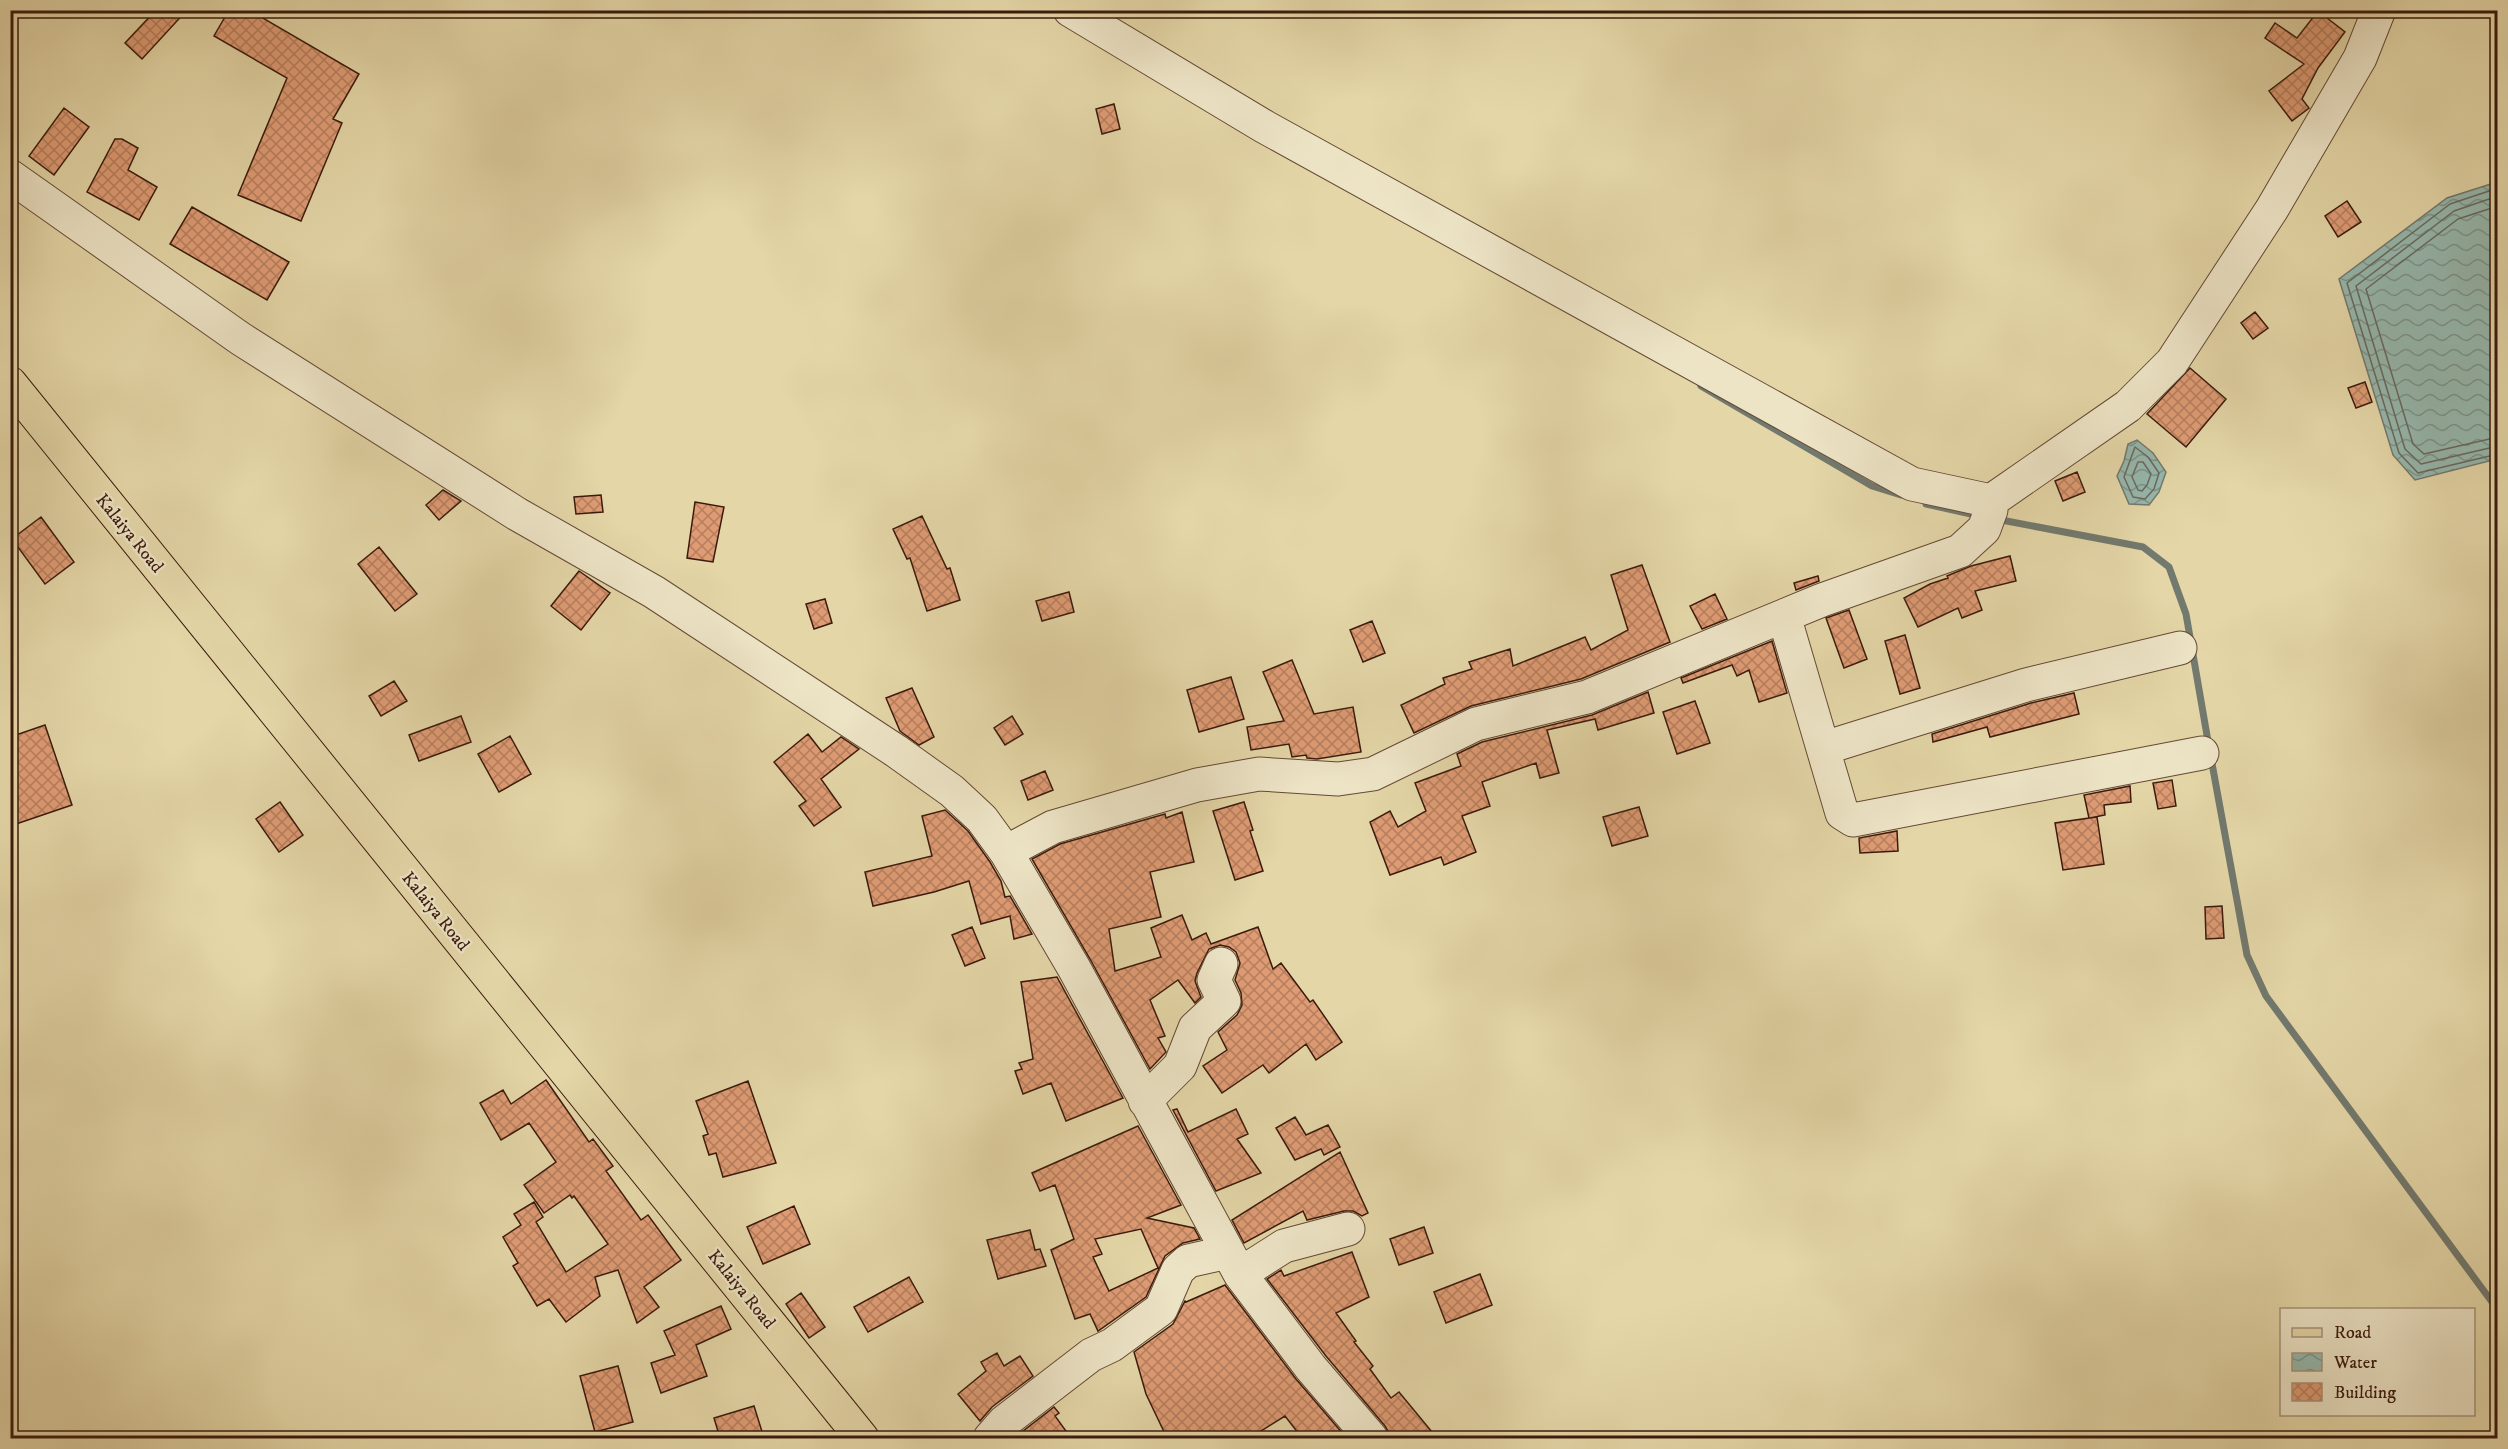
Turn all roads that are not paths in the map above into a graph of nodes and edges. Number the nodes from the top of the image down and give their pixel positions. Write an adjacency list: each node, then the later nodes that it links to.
1 (1070, 10): 5 (street)
2 (2379, 10): 5 (street)
3 (10, 176): 10 (street)
4 (10, 383): 15 (main road, Kalaiya Road)
5 (1989, 514): 6 (street)
6 (1784, 616): 8 (street); 10 (street)
7 (2180, 648): 8 (street)
8 (1822, 742): 9 (street)
9 (2202, 753)
10 (1006, 852): 12 (street)
11 (1221, 964): 12 (street)
12 (1145, 1101): 14 (street)
13 (1348, 1229): 14 (street)
14 (1234, 1263): 16 (street); 17 (street)
15 (862, 1438)
16 (990, 1438)
17 (1371, 1438)

